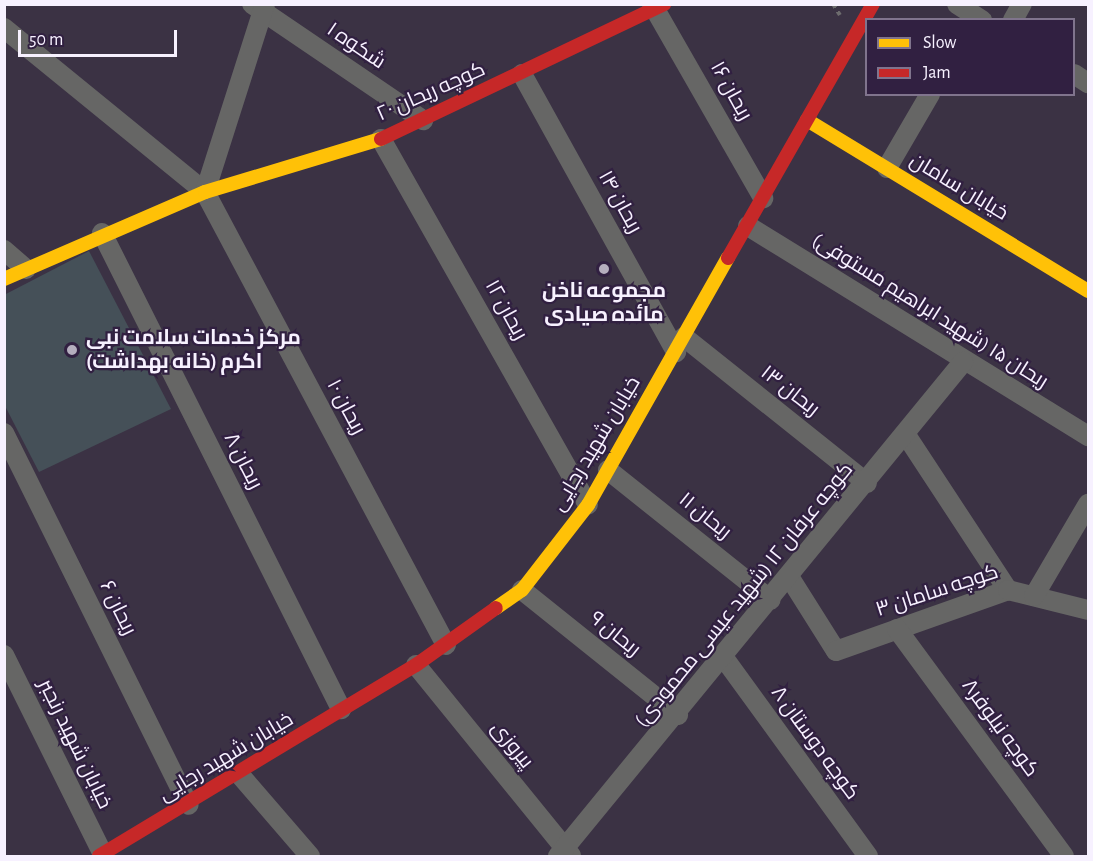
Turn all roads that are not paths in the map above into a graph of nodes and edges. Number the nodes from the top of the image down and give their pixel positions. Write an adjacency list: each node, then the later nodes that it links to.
1 (873, 4): 7 (street, خیابان شهید رجایی)
2 (957, 4): 8 (street)
3 (1022, 4): 9 (street)
4 (658, 6): 11 (street, کوچه ریحان ۲۰); 20 (street, ریحان ۱۶)
5 (260, 7): 15 (street, شکوه ۱); 19 (street)
6 (865, 18): 16 (street, خیابان شهید رجایی)
7 (865, 18)
8 (978, 18)
9 (1014, 18)
10 (4, 28): 19 (street)
11 (522, 74): 15 (street, کوچه ریحان ۲۰); 27 (street, ریحان ۱۴)
12 (1075, 75): 13 (street)
13 (1089, 83)
14 (929, 96): 18 (street)
15 (423, 120): 17 (street, کوچه ریحان ۲۰)
16 (807, 120): 18 (street, خیابان سامان); 20 (street, خیابان شهید رجایی)
17 (381, 139): 19 (street, کوچه ریحان ۲۰); 35 (street, ریحان ۱۲)
18 (887, 168): 26 (street, خیابان سامان)
19 (205, 192): 22 (street, کوچه ریحان ۲۰); 43 (street, ریحان ۱۰)
20 (763, 198): 21 (street, خیابان شهید رجایی)
21 (748, 226): 27 (street, خیابان شهید رجایی); 28 (street, ریحان ۱۵ (شهید ابراهیم مستوفی))
22 (102, 233): 24 (street, کوچه ریحان ۲۰); 47 (street, ریحان ۸)
23 (4, 250): 24 (street)
24 (26, 269): 25 (street, کوچه ریحان ۲۰)
25 (4, 279)
26 (1089, 291)
27 (680, 345): 32 (street, خیابان شهید رجایی); 33 (street, ریحان ۱۳)
28 (963, 362): 30 (street, کوچه عرفان ۱۲ (شهید عیسی محمودی)); 31 (street, ریحان ۱۵ (شهید ابراهیم مستوفی))
29 (4, 433): 50 (street, ریحان ۶)
30 (906, 435): 33 (street, کوچه عرفان ۱۲ (شهید عیسی محمودی)); 38 (street)
31 (1089, 436)
32 (608, 470): 35 (street, خیابان شهید رجایی); 40 (street, ریحان ۱۱)
33 (867, 483): 36 (street, کوچه عرفان ۱۲ (شهید عیسی محمودی))
34 (1089, 504): 39 (street)
35 (588, 505): 37 (street, خیابان شهید رجایی)
36 (790, 578): 40 (street, کوچه عرفان ۱۲ (شهید عیسی محمودی)); 42 (street, کوچه سامان ۳)
37 (522, 590): 43 (street, خیابان شهید رجایی); 48 (street, ریحان ۹)
38 (1008, 590): 39 (street, کوچه سامان ۳); 42 (street, کوچه سامان ۳)
39 (1034, 596): 41 (street, کوچه سامان ۳)
40 (771, 600): 45 (street, کوچه عرفان ۱۲ (شهید عیسی محمودی))
41 (1089, 610)
42 (897, 629): 55 (street, کوچه نیلوفر۸)
43 (446, 645): 46 (street, خیابان شهید رجایی)
44 (4, 656): 52 (street, خیابان شهید رنجبر)
45 (724, 658): 48 (street, کوچه عرفان ۱۲ (شهید عیسی محمودی)); 54 (street, کوچه دوستان ۸)
46 (416, 665): 47 (street, خیابان شهید رجایی); 51 (street, پیروزی)
47 (341, 710): 49 (street, خیابان شهید رجایی)
48 (678, 715): 51 (street, کوچه عرفان ۱۲ (شهید عیسی محمودی))
49 (240, 775): 50 (street, خیابان شهید رجایی); 53 (street)
50 (189, 805): 52 (street, خیابان شهید رجایی)
51 (565, 854)
52 (101, 855)
53 (310, 856)
54 (868, 856)
55 (1064, 856)

